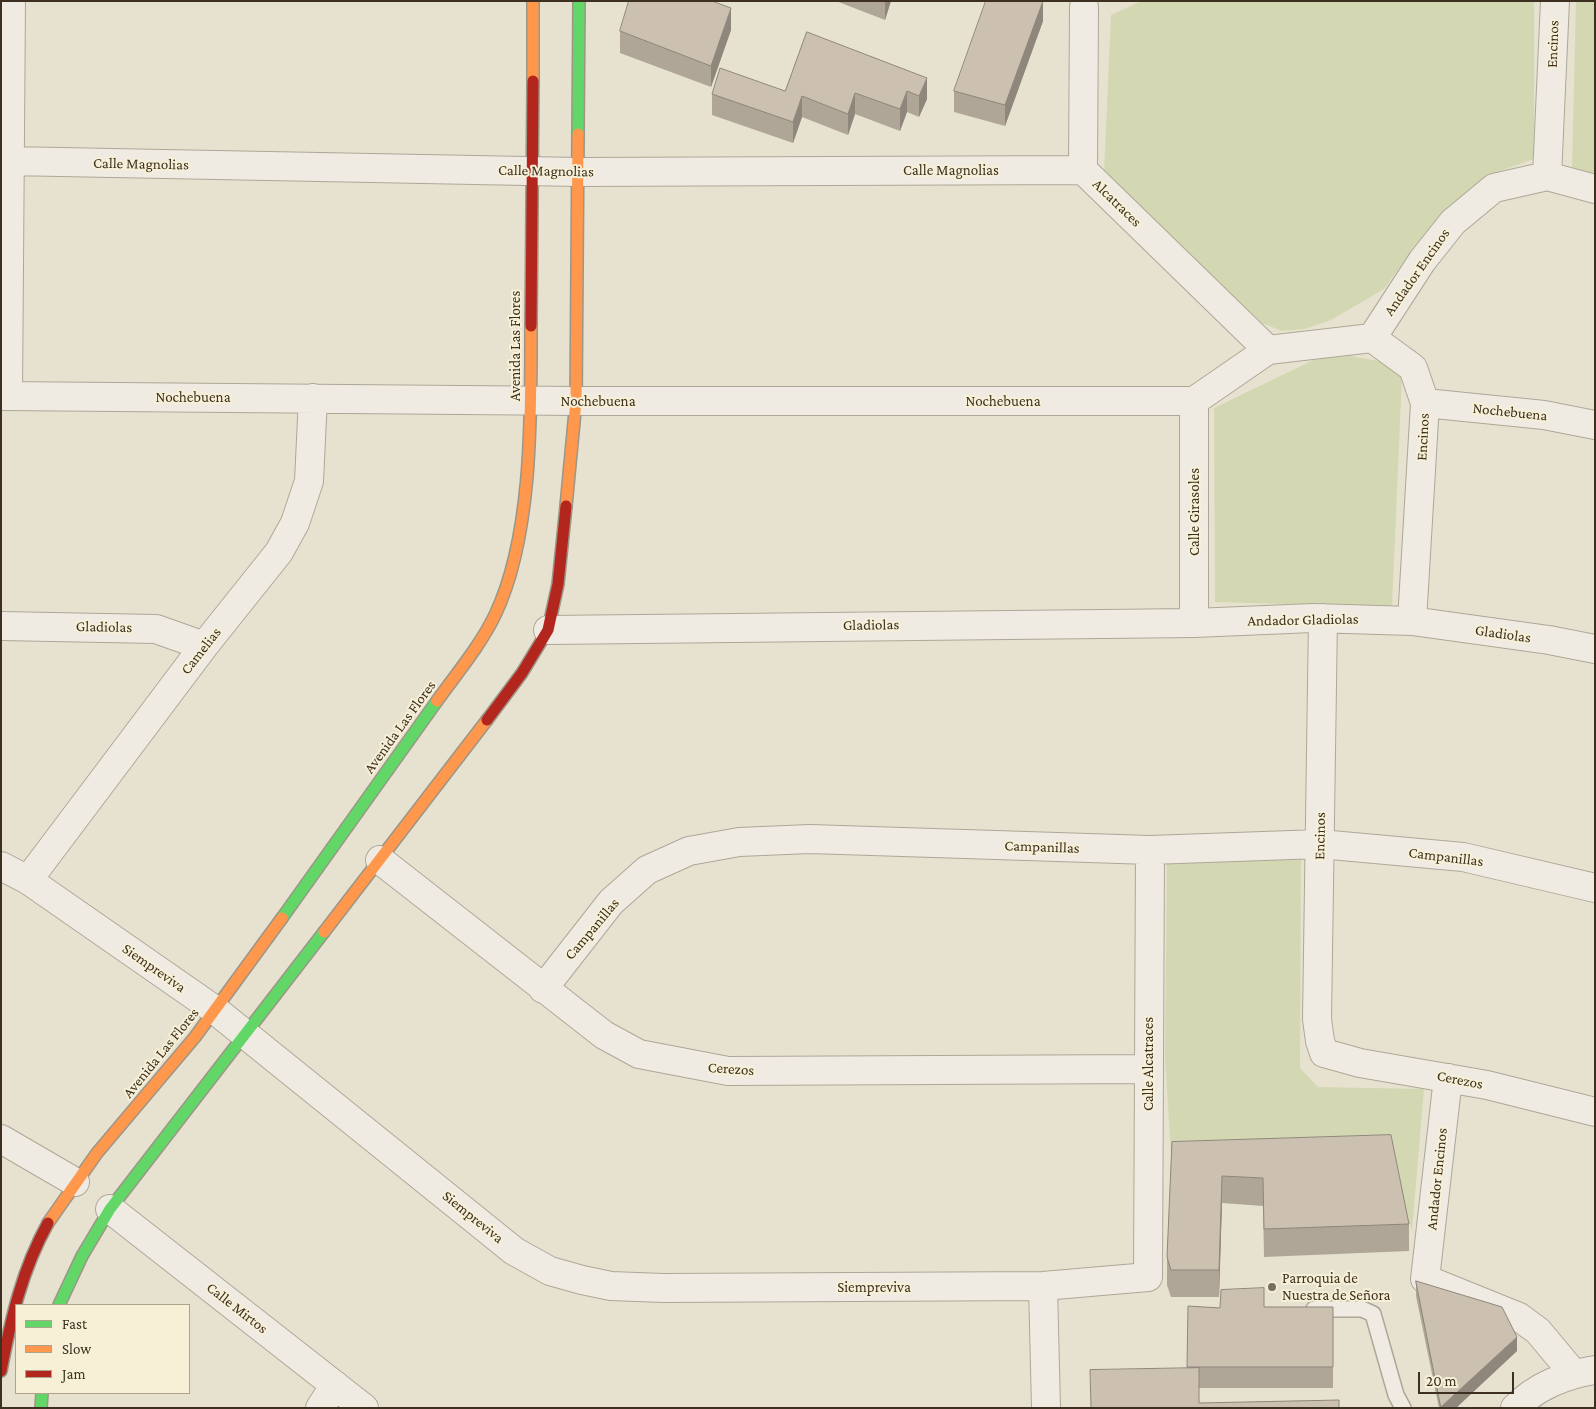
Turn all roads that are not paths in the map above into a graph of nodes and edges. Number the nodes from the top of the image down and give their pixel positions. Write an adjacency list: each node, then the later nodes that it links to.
1 (11, 1): 6 (street)
2 (533, 1): 8 (street, Avenida Las Flores)
3 (579, 1): 9 (street)
4 (1554, 1): 10 (street, Encinos)
5 (1084, 3): 7 (street, Alcatraces)
6 (9, 161): 8 (street, Calle Magnolias); 14 (street)
7 (1083, 170): 9 (street, Calle Magnolias); 13 (street, Alcatraces)
8 (531, 172): 9 (street, Calle Magnolias); 16 (street, Avenida Las Flores)
9 (578, 172): 17 (street)
10 (1547, 176): 11 (street); 12 (street, Andador Encinos)
11 (1595, 189)
12 (1372, 338): 13 (street); 19 (street)
13 (1268, 350): 18 (street)
14 (5, 396): 15 (street, Nochebuena)
15 (314, 398): 16 (street, Nochebuena); 26 (street, Camelias)
16 (530, 400): 17 (street, Nochebuena); 35 (street, Avenida Las Flores)
17 (576, 401): 18 (street, Nochebuena); 25 (street)
18 (1194, 401): 23 (street, Calle Girasoles)
19 (1424, 403): 20 (street, Nochebuena); 22 (street, Encinos)
20 (1595, 425)
21 (1323, 618): 22 (street, Andador Gladiolas); 23 (street, Andador Gladiolas); 28 (street, Encinos)
22 (1412, 621): 27 (street, Gladiolas)
23 (1194, 623): 25 (street, Gladiolas)
24 (1, 626): 26 (street, Gladiolas)
25 (548, 630): 30 (street)
26 (204, 646): 32 (street, Camelias)
27 (1595, 649)
28 (1320, 844): 29 (street, Campanillas); 33 (street, Campanillas); 37 (street, Encinos)
29 (1150, 850): 34 (street, Campanillas); 38 (street, Calle Alcatraces)
30 (380, 860): 34 (street, Cerezos); 36 (street)
31 (1, 866): 32 (street, Siempreviva)
32 (28, 880): 35 (street, Siempreviva)
33 (1595, 888)
34 (543, 989): 38 (street, Cerezos)
35 (215, 1010): 36 (street, Siempreviva); 42 (street, Avenida Las Flores)
36 (245, 1033): 43 (street); 45 (street, Siempreviva)
37 (1324, 1053): 39 (street, Cerezos)
38 (1148, 1069): 44 (street, Calle Alcatraces)
39 (1448, 1078): 40 (street, Cerezos); 51 (street, Andador Encinos)
40 (1595, 1112)
41 (1, 1139): 42 (street)
42 (75, 1182): 46 (street, Avenida Las Flores)
43 (110, 1209): 47 (street); 52 (street, Calle Mirtos)
44 (1148, 1277): 45 (street, Siempreviva)
45 (1043, 1286): 57 (street)
46 (16, 1304)
47 (59, 1304)
48 (15, 1307): 50 (street, Avenida Las Flores)
49 (1304, 1309): 58 (lane)
50 (1, 1371)
51 (1584, 1372): 59 (street)
52 (335, 1385): 55 (street); 56 (street, Calle Mirtos)
53 (42, 1394): 54 (street)
54 (41, 1408)
55 (320, 1408)
56 (364, 1408)
57 (1046, 1408)
58 (1403, 1408)
59 (1515, 1408)

